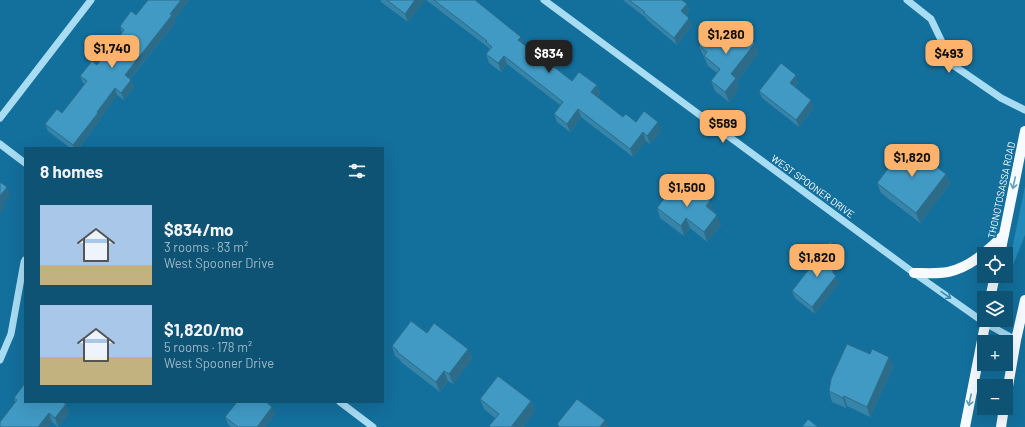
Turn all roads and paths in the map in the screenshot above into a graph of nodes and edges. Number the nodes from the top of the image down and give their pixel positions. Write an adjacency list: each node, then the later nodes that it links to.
1 (91, 0): 5 (street)
2 (544, 0): 12 (street, WEST SPOONER DRIVE)
3 (907, 0): 4 (street)
4 (1025, 110)
5 (0, 118)
6 (1025, 131): 9 (main road, THONOTOSASSA ROAD, one-way to 9)
7 (0, 144): 8 (street)
8 (24, 162)
9 (1004, 235): 10 (main road, THONOTOSASSA ROAD); 12 (main road)
10 (1001, 247)
11 (24, 262): 18 (street)
12 (914, 273): 14 (street, WEST SPOONER DRIVE, one-way to 14)
13 (1025, 300): 17 (main road)
14 (977, 316)
15 (984, 327): 23 (main road, one-way to 23)
16 (995, 327): 17 (street, WEST SPOONER DRIVE)
17 (1016, 340): 19 (main road)
18 (0, 360)
19 (1009, 379)
20 (341, 403): 22 (street)
21 (1003, 415): 24 (main road)
22 (373, 427)
23 (965, 427)
24 (1001, 427)

